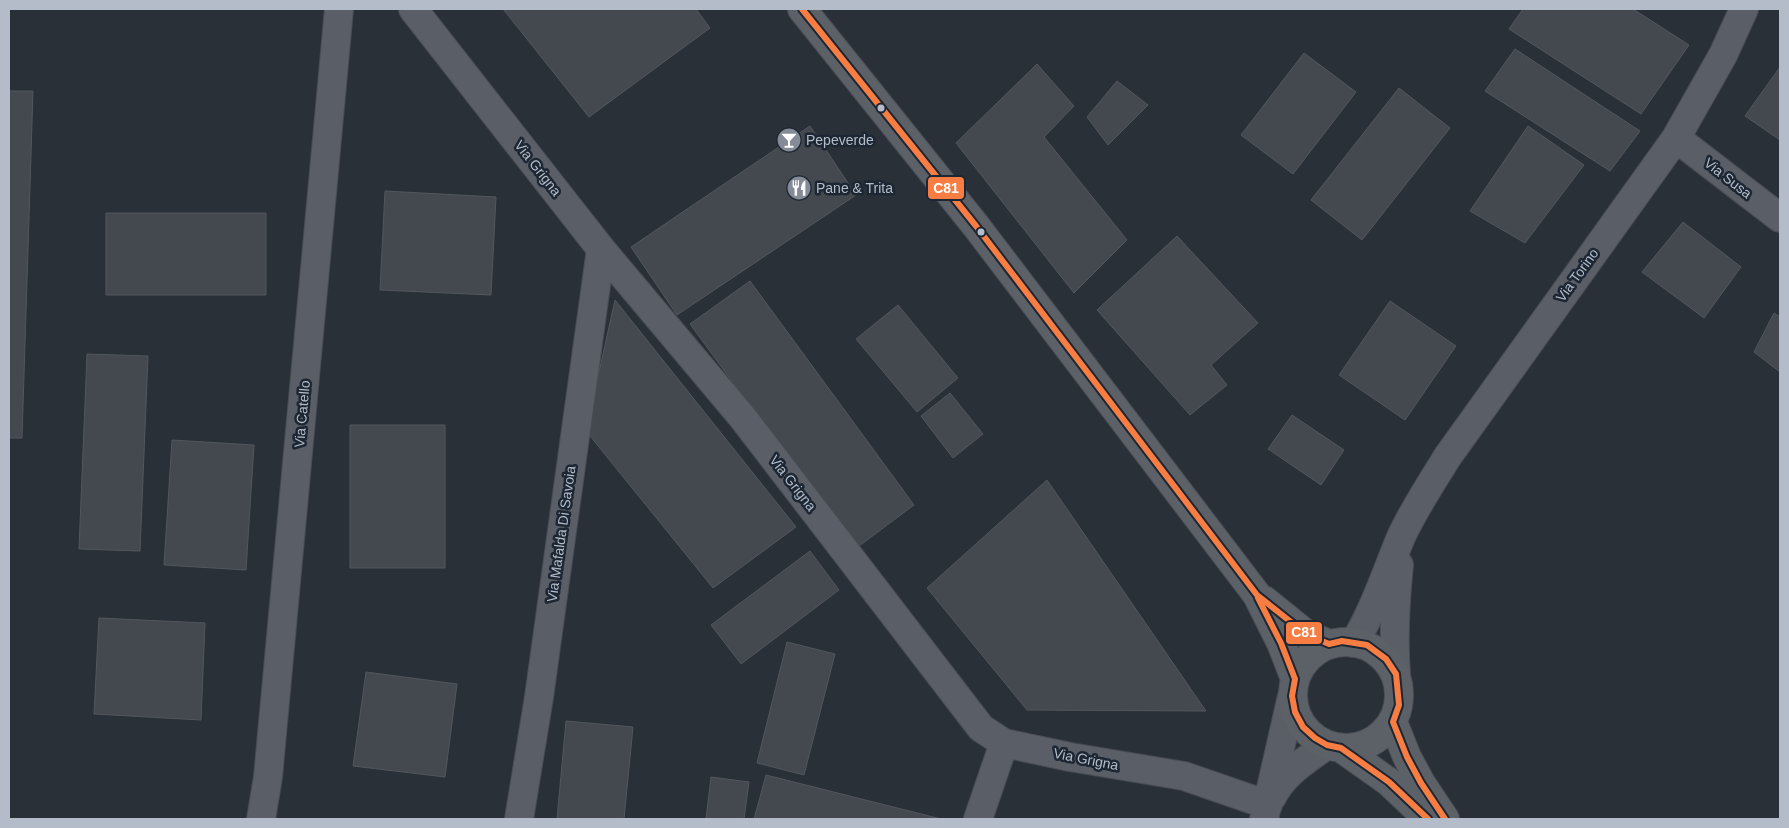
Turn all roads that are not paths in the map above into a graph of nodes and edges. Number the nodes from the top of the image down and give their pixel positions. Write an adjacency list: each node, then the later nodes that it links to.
1 (339, 9): 17 (street, Via Catello)
2 (413, 9): 7 (street, Via Grigna)
3 (802, 9): 9 (main road)
4 (1744, 9): 5 (street, Via Torino)
5 (1676, 138): 6 (street, Via Susa); 8 (street, Via Torino)
6 (1780, 218)
7 (601, 249): 14 (street, Via Grigna); 18 (street, Via Mafalda Di Savoia)
8 (1402, 536): 10 (street, Via Torino); 11 (street, Via Torino)
9 (1257, 595): 10 (main road); 12 (main road)
10 (1341, 644): 11 (main road); 12 (main road)
11 (1396, 674): 13 (main road)
12 (1293, 687): 15 (main road); 16 (street)
13 (1393, 722): 15 (main road); 21 (main road)
14 (1004, 743): 16 (street, Via Grigna); 19 (street)
15 (1334, 746): 16 (street); 20 (main road)
16 (1266, 812)
17 (261, 819)
18 (519, 819)
19 (978, 819)
20 (1428, 819)
21 (1445, 819)

